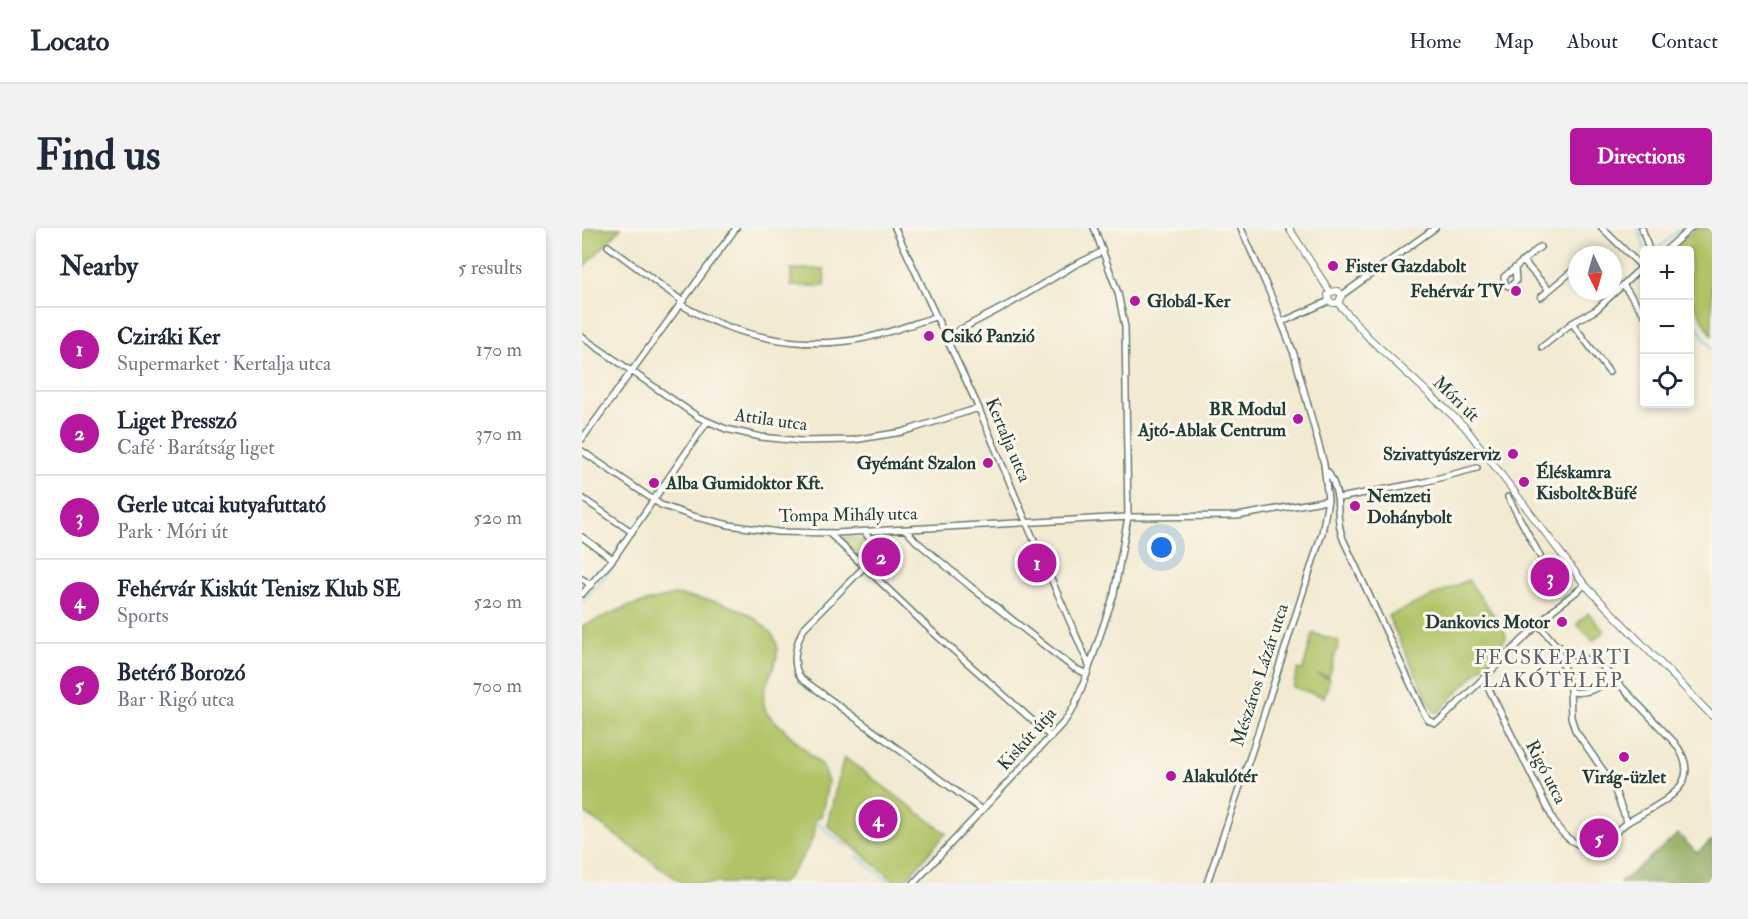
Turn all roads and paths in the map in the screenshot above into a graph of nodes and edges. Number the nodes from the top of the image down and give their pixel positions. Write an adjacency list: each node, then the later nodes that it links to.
1 (895, 228): 30 (street, Kertalja utca)
2 (1094, 228): 14 (street, Kiskút útja)
3 (1241, 228): 31 (street)
4 (1289, 228): 22 (main road)
5 (1435, 228): 23 (street)
6 (1602, 228): 16 (street)
7 (1642, 228): 11 (street)
8 (1692, 228): 12 (street)
9 (733, 229): 27 (street)
10 (608, 246): 27 (street)
11 (1648, 246)
12 (1671, 246)
13 (1540, 247): 15 (street)
14 (1103, 251): 34 (street); 51 (street, Kiskút útja)
15 (1523, 261): 17 (street); 21 (street)
16 (1640, 263)
17 (1515, 268)
18 (1640, 269): 20 (street)
19 (1568, 274): 21 (street)
20 (1623, 285): 29 (street)
21 (1549, 290): 24 (street)
22 (1330, 292): 23 (main road); 25 (main road)
23 (1341, 295): 28 (main road)
24 (1541, 297)
25 (1329, 300): 28 (main road); 31 (street)
26 (1604, 300): 32 (street)
27 (681, 303): 30 (street); 36 (street)
28 (1338, 303): 53 (main road, Móri út)
29 (1640, 308)
30 (935, 317): 34 (street, Kertalja utca)
31 (1281, 321): 43 (street)
32 (1572, 323): 35 (street); 37 (street)
33 (582, 337): 36 (street, Attila utca)
34 (945, 338): 38 (street, Kertalja utca)
35 (1542, 347)
36 (631, 370): 39 (street, Attila utca); 40 (street)
37 (1609, 372)
38 (979, 408): 39 (street, Attila utca); 52 (street, Kertalja utca)
39 (707, 422): 48 (street)
40 (582, 439)
41 (582, 451): 48 (street, Tompa Mihály utca)
42 (1477, 468): 44 (street, Tompa Mihály utca)
43 (1325, 469): 44 (street); 45 (street, Mészáros Lázár utca)
44 (1338, 495): 45 (street, Tompa Mihály utca); 50 (street)
45 (1328, 497): 49 (street, Mészáros Lázár utca); 51 (street, Tompa Mihály utca)
46 (1508, 497): 58 (street)
47 (582, 498): 55 (street)
48 (653, 501): 55 (street); 57 (street, Tompa Mihály utca)
49 (1327, 509): 50 (street); 79 (street, Mészáros Lázár utca)
50 (1339, 510): 72 (street)
51 (1128, 517): 52 (street, Tompa Mihály utca); 69 (street, Kiskút útja)
52 (1027, 524): 54 (street, Tompa Mihály utca); 69 (street, Kertalja utca)
53 (1542, 527): 58 (street); 65 (main road, Móri út)
54 (906, 530): 56 (street, Tompa Mihály utca); 70 (street)
55 (632, 532): 61 (street)
56 (865, 532): 57 (street, Tompa Mihály utca); 62 (street)
57 (829, 533): 62 (street)
58 (1530, 536): 60 (street)
59 (582, 537): 61 (street)
60 (1540, 556)
61 (613, 559): 64 (street)
62 (864, 567): 75 (street); 76 (street)
63 (582, 579): 64 (street)
64 (591, 585): 66 (street)
65 (1585, 585): 67 (street); 74 (main road, Móri út)
66 (582, 594)
67 (1539, 625): 68 (street, Rigó utca); 72 (street)
68 (1555, 644): 71 (street, Rigó utca); 73 (street)
69 (1089, 665): 70 (street, Kiskút útja)
70 (1087, 674): 75 (street, Kiskút útja)
71 (1611, 675): 73 (street); 77 (street, Rigó utca)
72 (1484, 679): 77 (street, Rigó utca)
73 (1570, 692): 77 (street)
74 (1712, 716)
75 (1051, 737): 76 (street, Kiskút útja)
76 (982, 810): 78 (street, Kiskút útja)
77 (1628, 822)
78 (914, 883)
79 (1207, 883)

